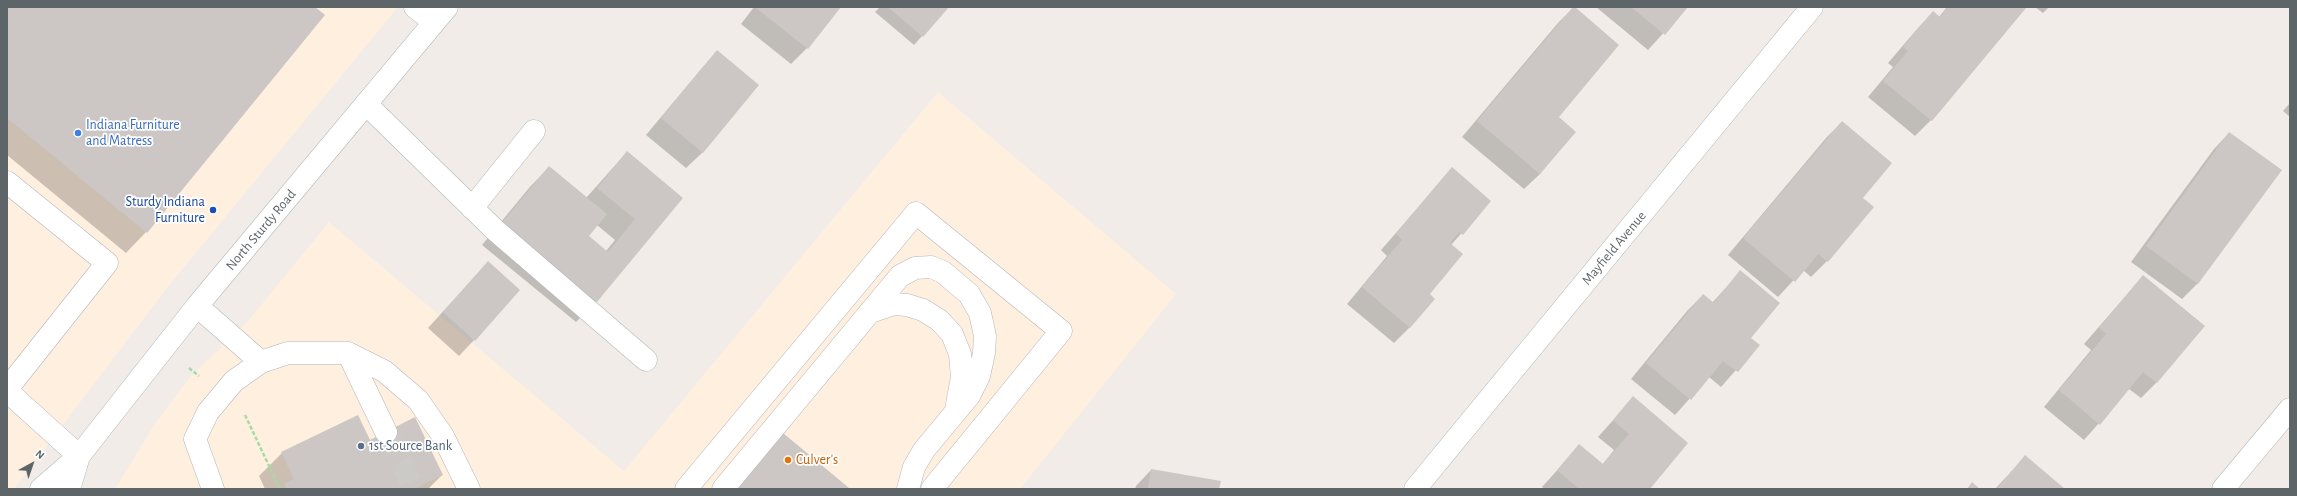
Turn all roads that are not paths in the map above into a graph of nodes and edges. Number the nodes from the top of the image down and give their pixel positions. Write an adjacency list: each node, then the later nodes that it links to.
1 (415, 7): 3 (street)
2 (1812, 7): 26 (street, Mayfield Avenue)
3 (441, 15): 4 (street, North Sturdy Road)
4 (366, 104): 7 (street); 8 (street, North Sturdy Road)
5 (534, 132): 7 (street)
6 (7, 182): 13 (street)
7 (472, 208): 11 (street)
8 (197, 306): 12 (street); 17 (street, North Sturdy Road)
9 (870, 312): 15 (street); 15 (street); 23 (street)
10 (348, 352): 12 (street); 16 (street); 21 (street)
11 (646, 360)
12 (261, 362): 20 (street)
13 (7, 390): 17 (street)
14 (2290, 409): 27 (street)
15 (956, 411): 24 (street)
16 (386, 432)
17 (79, 456): 18 (street, North Sturdy Road); 19 (street, North Sturdy Road)
18 (41, 489)
19 (69, 489)
20 (213, 489)
21 (469, 489)
22 (686, 489): 25 (street)
23 (723, 489)
24 (908, 489)
25 (932, 489)
26 (1415, 489)
27 (2223, 489)

